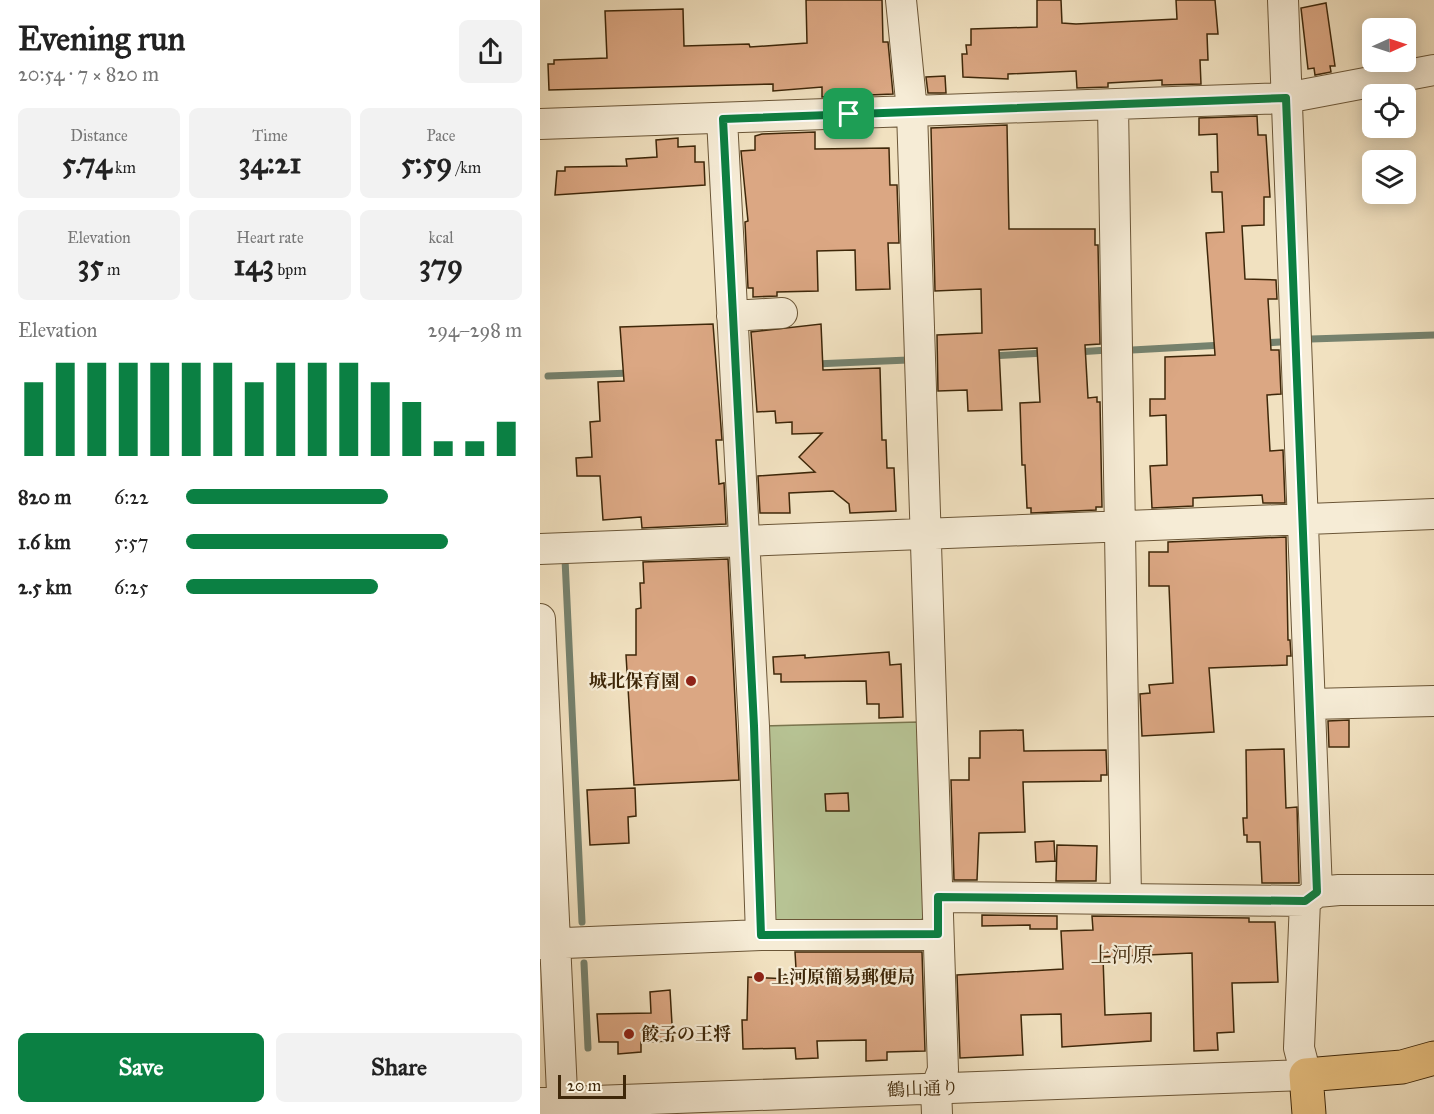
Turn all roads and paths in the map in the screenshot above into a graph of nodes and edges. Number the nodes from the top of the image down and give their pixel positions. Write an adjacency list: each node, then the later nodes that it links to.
1 (901, 0): 6 (street)
2 (1283, 0): 4 (street)
3 (1434, 70): 4 (street)
4 (1286, 98): 5 (street); 12 (street)
5 (1113, 106): 6 (street); 13 (street)
6 (912, 111): 7 (street); 14 (street)
7 (723, 119): 8 (street); 10 (street)
8 (540, 124)
9 (782, 313): 10 (street)
10 (732, 315): 15 (street)
11 (1434, 514): 12 (street)
12 (1303, 518): 13 (street); 19 (street)
13 (1119, 525): 14 (street); 23 (street)
14 (927, 532): 15 (street); 21 (street)
15 (743, 540): 16 (street); 25 (street)
16 (540, 549)
17 (540, 619): 26 (street)
18 (1434, 701): 19 (street)
19 (1311, 704): 22 (street)
20 (1434, 890): 22 (street)
21 (938, 897): 23 (street); 24 (street)
22 (1311, 897): 23 (street); 28 (street)
23 (1126, 898)
24 (938, 934): 25 (street); 29 (street)
25 (761, 935): 26 (street)
26 (547, 944): 30 (street)
27 (1434, 1059): 28 (main road)
28 (1306, 1075): 29 (street, 鶴山通り); 31 (main road)
29 (936, 1101): 30 (street, 鶴山通り)
30 (555, 1107)
31 (1309, 1114)

